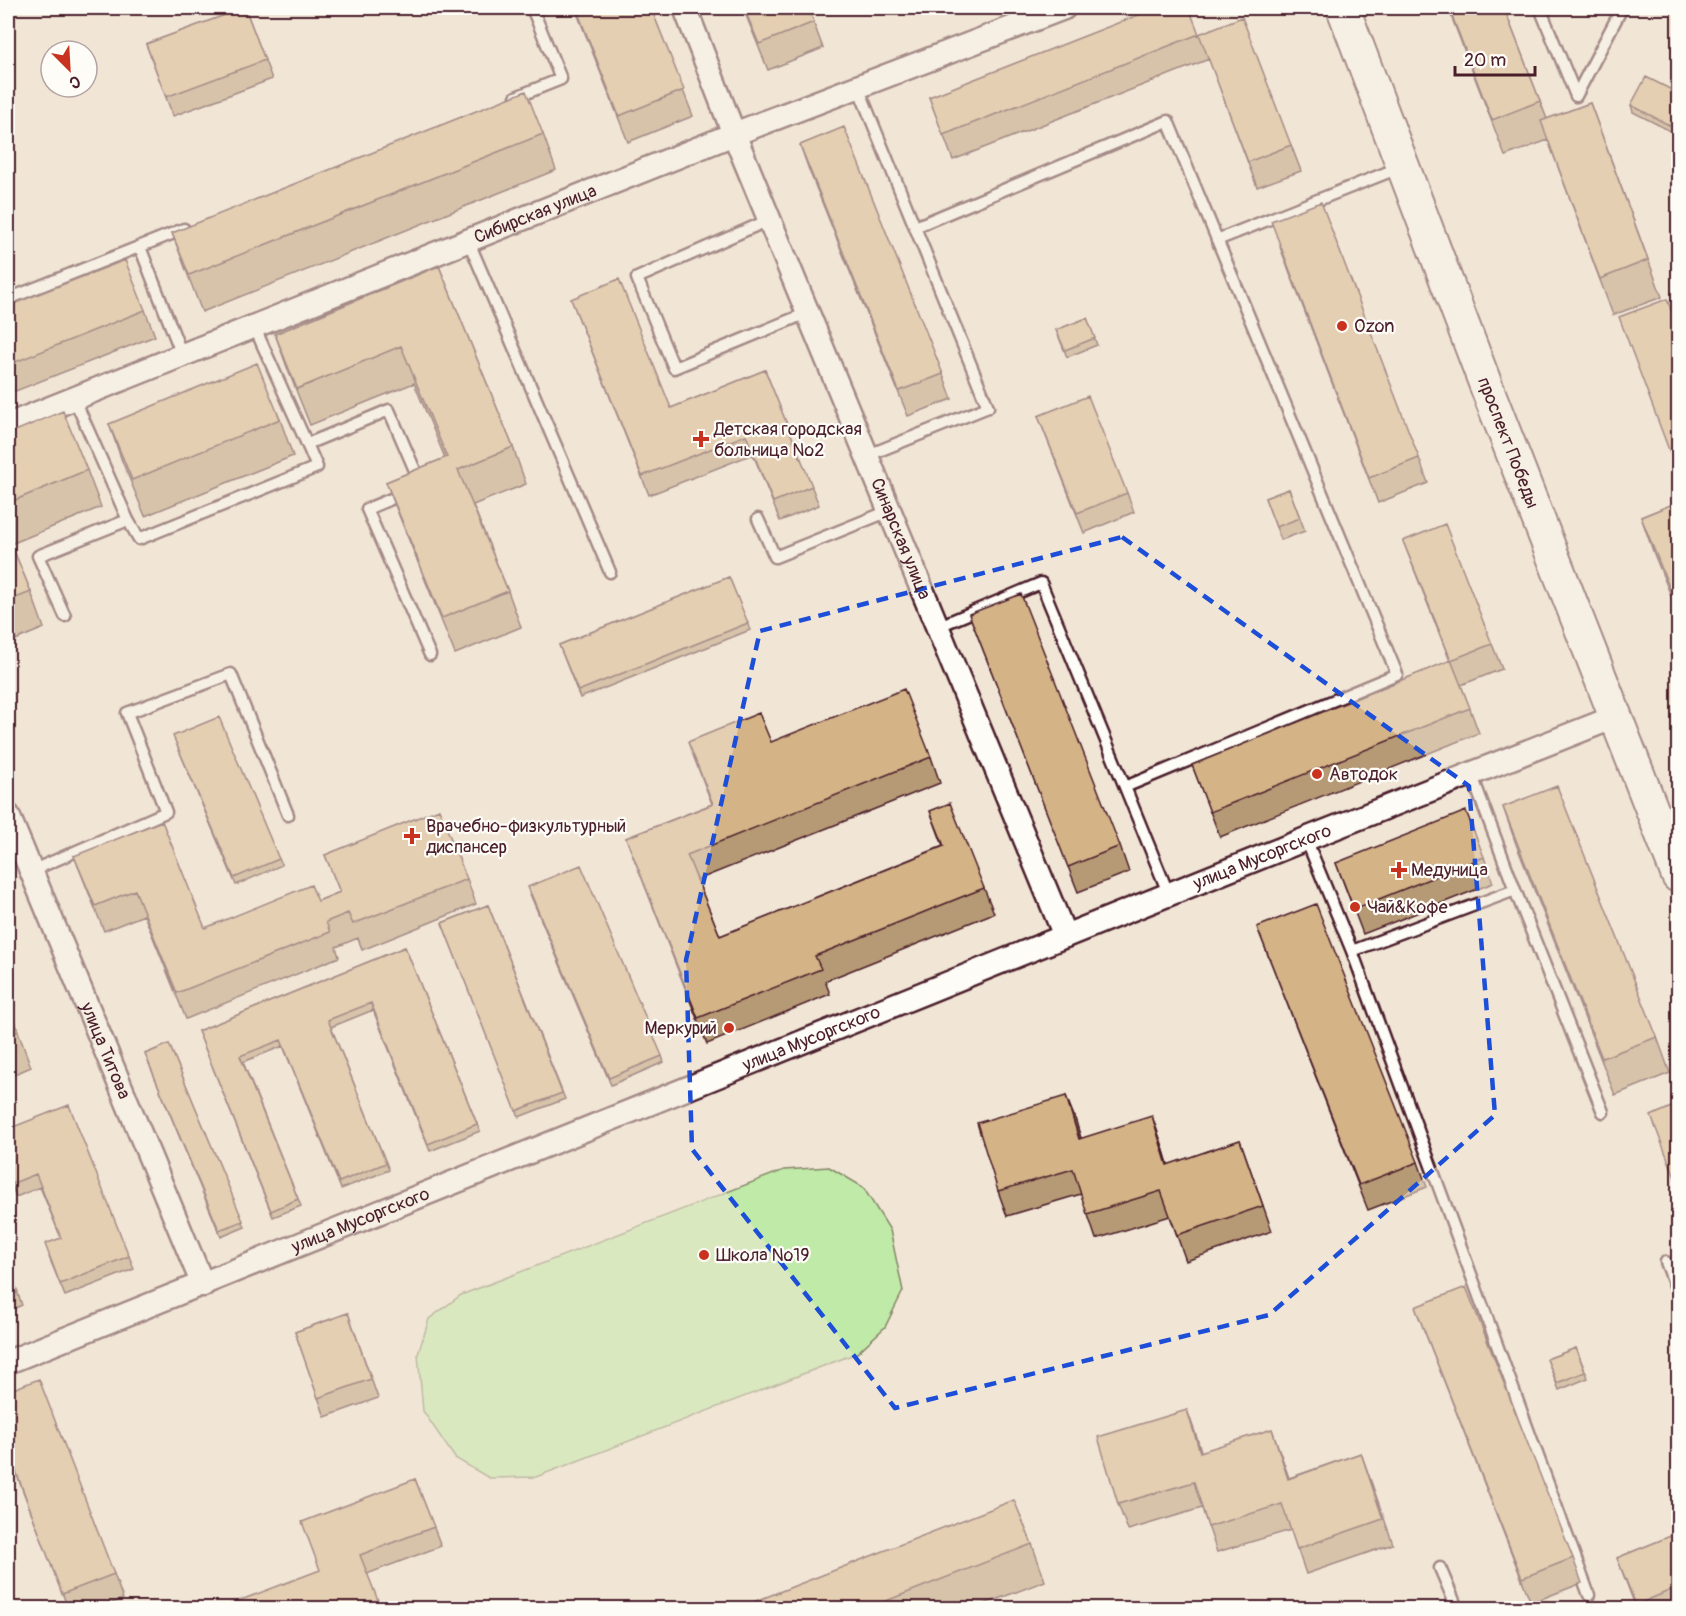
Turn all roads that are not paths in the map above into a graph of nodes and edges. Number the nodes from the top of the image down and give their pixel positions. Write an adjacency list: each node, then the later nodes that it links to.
1 (532, 8): 8 (lane)
2 (685, 8): 9 (street, Синарская улица)
3 (1064, 8): 7 (street, Сибирская улица)
4 (1343, 8): 10 (main road, проспект Победы)
5 (1540, 8): 6 (lane)
6 (1622, 8)
7 (858, 87): 9 (street, Сибирская улица); 13 (lane)
8 (505, 101)
9 (734, 134): 11 (street, Синарская улица); 14 (street, Сибирская улица)
10 (1404, 166): 15 (lane); 32 (main road, проспект Победы)
11 (769, 220): 18 (street, Синарская улица); 18 (lane)
12 (195, 225): 16 (lane)
13 (915, 226): 15 (lane); 24 (lane)
14 (468, 240): 19 (street, Сибирская улица); 28 (lane)
15 (1217, 240): 34 (lane)
16 (140, 247): 17 (lane); 20 (lane)
17 (8, 299)
18 (807, 313): 24 (street, Синарская улица)
19 (254, 326): 20 (street, Сибирская улица); 23 (lane)
20 (182, 355): 21 (street, Сибирская улица)
21 (74, 398): 22 (street, Сибирская улица); 27 (lane)
22 (8, 425)
23 (307, 444): 27 (lane); 31 (lane)
24 (866, 456): 25 (street, Синарская улица)
25 (889, 511): 26 (lane); 30 (street, Синарская улица)
26 (758, 519)
27 (128, 520): 29 (lane)
28 (610, 572)
29 (65, 616)
30 (937, 627): 34 (lane); 43 (street, Синарская улица)
31 (430, 655)
32 (1615, 717): 33 (street, улица Мусоргского); 37 (main road, проспект Победы)
33 (1471, 773): 38 (street, улица Мусоргского); 41 (lane)
34 (1125, 787): 42 (lane)
35 (8, 815): 39 (street, улица Титова)
36 (288, 816): 39 (lane)
37 (1670, 831): 40 (main road, проспект Победы)
38 (1306, 839): 42 (street, улица Мусоргского); 44 (lane)
39 (31, 871): 47 (street, улица Титова)
40 (1678, 876)
41 (1515, 890): 44 (lane); 45 (lane)
42 (1169, 895): 43 (street, улица Мусоргского)
43 (1065, 936): 47 (street, улица Мусоргского)
44 (1352, 951): 51 (lane)
45 (1603, 1112)
46 (1666, 1262): 48 (lane)
47 (203, 1285): 49 (street, улица Мусоргского)
48 (1678, 1293)
49 (8, 1362)
50 (1440, 1568): 52 (lane)
51 (1589, 1595)
52 (1457, 1608)

